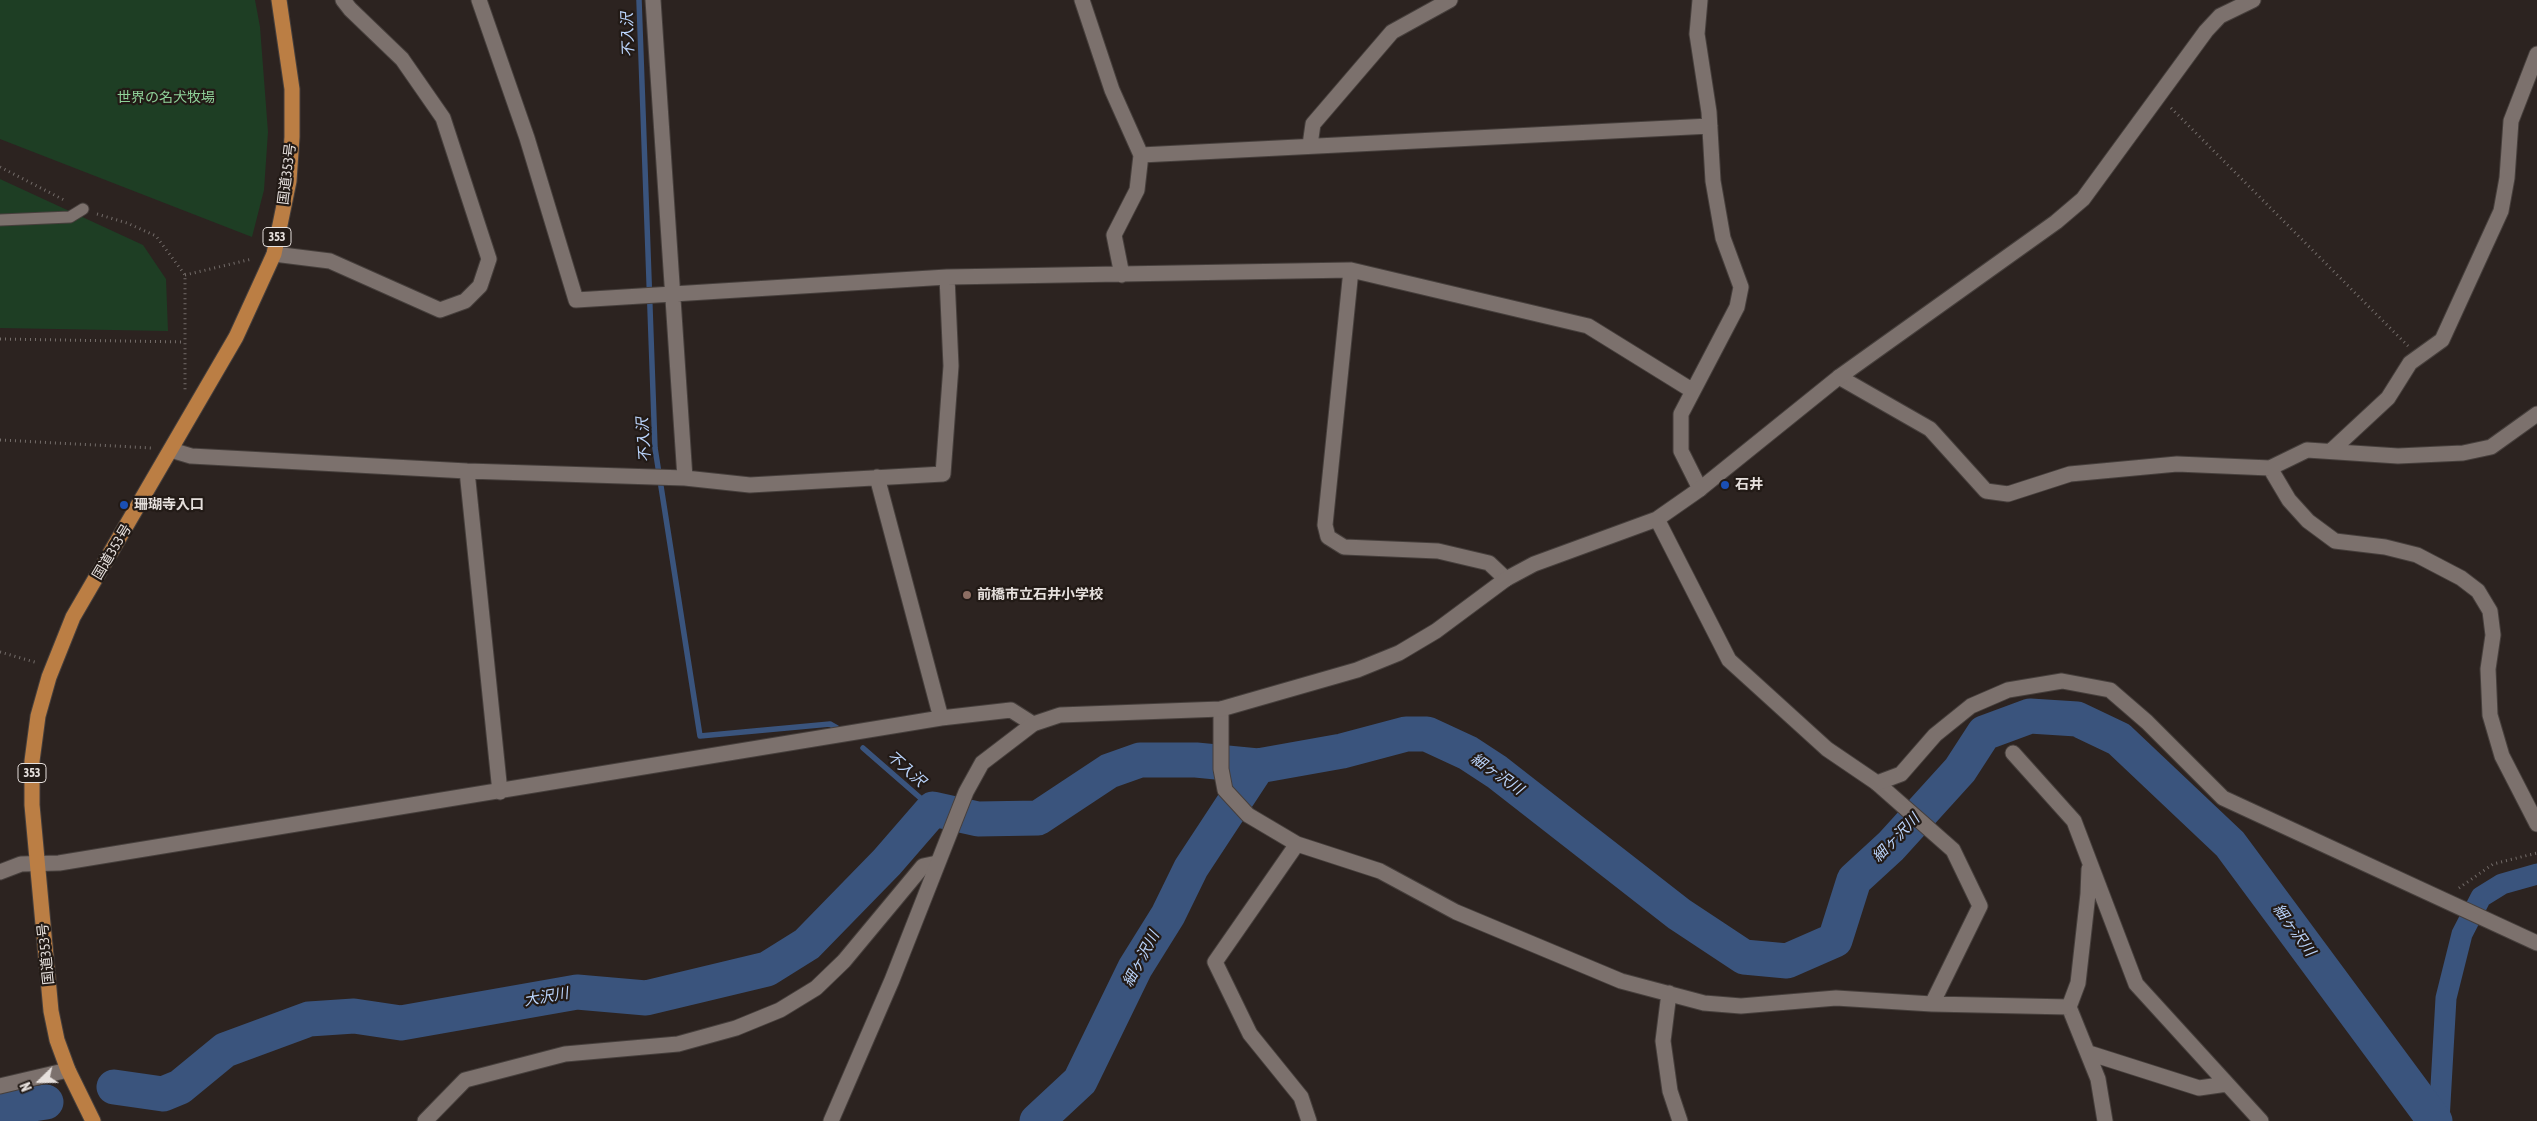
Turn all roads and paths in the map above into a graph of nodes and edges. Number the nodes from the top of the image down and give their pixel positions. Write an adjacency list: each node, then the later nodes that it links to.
1 (279, 0): 17 (highway, 国道353号 / 353)
2 (343, 0): 17 (street)
3 (479, 0): 22 (street)
4 (653, 0): 22 (street)
5 (1082, 0): 13 (street)
6 (1450, 0): 12 (street)
7 (1700, 0): 11 (street)
8 (2254, 0): 10 (street)
9 (2537, 54): 25 (street)
10 (2158, 94): 25 (path); 26 (street)
11 (1710, 126): 12 (street); 27 (street)
12 (1310, 145): 13 (street)
13 (1141, 155): 20 (street)
14 (0, 168): 15 (path)
15 (83, 209): 16 (lane); 19 (path)
16 (0, 220)
17 (274, 254): 19 (path); 28 (highway, 国道353号 / 353)
18 (1351, 270): 20 (street); 27 (street); 39 (street)
19 (185, 275): 24 (path)
20 (1122, 276): 21 (street)
21 (947, 277): 22 (street); 36 (street)
22 (674, 294): 35 (street)
23 (0, 338): 24 (path)
24 (184, 342): 28 (path)
25 (2419, 357): 32 (street)
26 (1839, 377): 33 (street); 37 (street)
27 (1693, 391): 37 (street)
28 (192, 413): 31 (highway, 国道353号 / 353)
29 (2537, 414): 32 (street)
30 (0, 440): 31 (path)
31 (171, 450): 34 (street); 41 (highway, 国道353号 / 353)
32 (2332, 450): 33 (street)
33 (2270, 468): 48 (street)
34 (467, 471): 35 (street); 47 (street)
35 (685, 478): 36 (street)
36 (877, 478): 43 (street)
37 (1700, 489): 38 (street)
38 (1657, 520): 39 (street); 46 (street)
39 (1506, 579): 42 (street)
40 (0, 652): 41 (path)
41 (52, 667): 53 (highway, 国道353号 / 353)
42 (1221, 709): 44 (street); 49 (street)
43 (941, 718): 44 (street); 47 (street)
44 (1033, 724): 52 (street)
45 (2013, 753): 51 (street)
46 (1877, 783): 55 (street); 58 (street)
47 (500, 792): 53 (street)
48 (2537, 824)
49 (1297, 844): 57 (street); 67 (street)
50 (2537, 853): 55 (path)
51 (2089, 860): 59 (street); 62 (street)
52 (937, 863): 65 (street); 66 (street)
53 (37, 865): 54 (street); 61 (highway, 国道353号 / 353)
54 (0, 872)
55 (2449, 901): 56 (street)
56 (2537, 942)
57 (1669, 993): 58 (street); 68 (street)
58 (1932, 1004): 59 (street)
59 (2069, 1007): 60 (street)
60 (2089, 1053): 62 (street); 69 (street)
61 (68, 1070): 63 (street); 64 (highway, 国道353号 / 353)
62 (2227, 1084): 70 (street)
63 (0, 1086)
64 (93, 1121)
65 (425, 1121)
66 (830, 1121)
67 (1309, 1121)
68 (1680, 1121)
69 (2105, 1121)
70 (2261, 1121)

